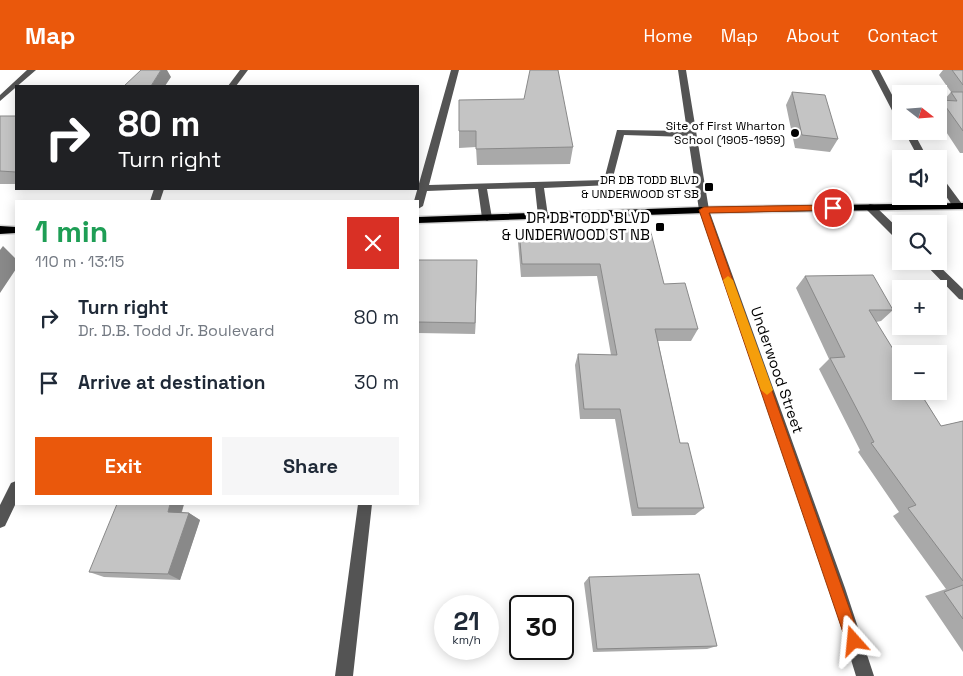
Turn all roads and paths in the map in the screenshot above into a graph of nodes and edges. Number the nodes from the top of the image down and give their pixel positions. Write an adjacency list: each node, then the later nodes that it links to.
1 (32, 70): 6 (street)
2 (244, 70): 8 (street)
3 (455, 70): 14 (street)
4 (682, 70): 11 (street, Underwood Street)
5 (875, 70): 10 (street)
6 (15, 85)
7 (15, 85): 9 (street)
8 (233, 85)
9 (0, 99)
10 (892, 103)
11 (692, 134): 12 (street); 19 (street, Underwood Street)
12 (539, 184): 13 (street); 20 (street)
13 (482, 186): 14 (street); 21 (street)
14 (422, 188): 16 (street)
15 (947, 189): 17 (street)
16 (419, 202)
17 (960, 206): 18 (main road)
18 (870, 207): 19 (main road); 23 (street)
19 (704, 210): 20 (main road); 32 (street, Underwood Street)
20 (543, 216): 21 (main road)
21 (487, 218): 22 (main road)
22 (419, 220)
23 (892, 228)
24 (0, 230): 25 (main road)
25 (15, 230)
26 (936, 270): 27 (street)
27 (963, 296)
28 (15, 490): 30 (street)
29 (365, 505): 31 (street)
30 (0, 520)
31 (344, 676)
32 (865, 676)

